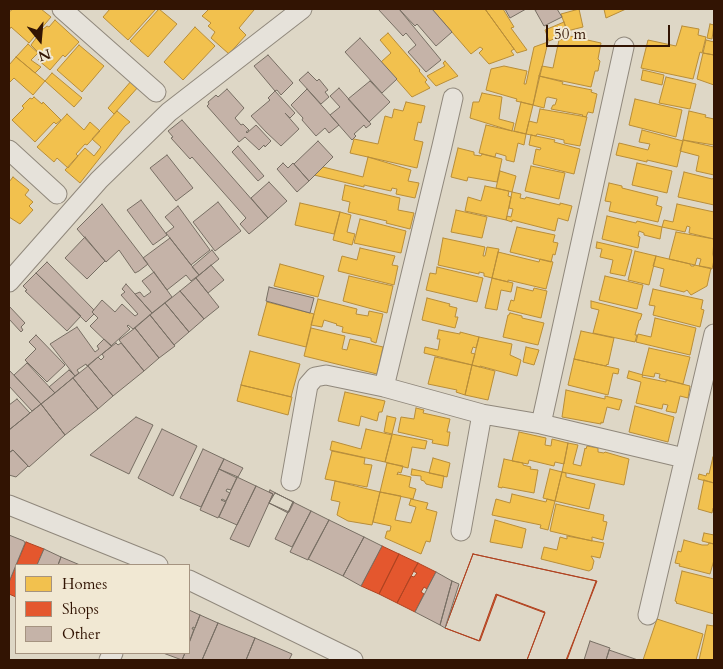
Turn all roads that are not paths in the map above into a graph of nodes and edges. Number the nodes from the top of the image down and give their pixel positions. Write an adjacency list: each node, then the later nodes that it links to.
1 (62, 9): 4 (street)
2 (302, 9): 8 (street)
3 (624, 47): 12 (street)
4 (156, 92)
5 (452, 98): 10 (street)
6 (9, 150): 7 (street)
7 (57, 194)
8 (9, 282)
9 (714, 334): 13 (street)
10 (384, 386): 11 (street); 14 (street)
11 (482, 414): 12 (street); 16 (street)
12 (541, 424): 13 (street)
13 (684, 458): 19 (street)
14 (291, 481)
15 (9, 505): 17 (street)
16 (461, 531)
17 (156, 564)
18 (190, 580): 20 (street)
19 (648, 616)
20 (353, 660)

